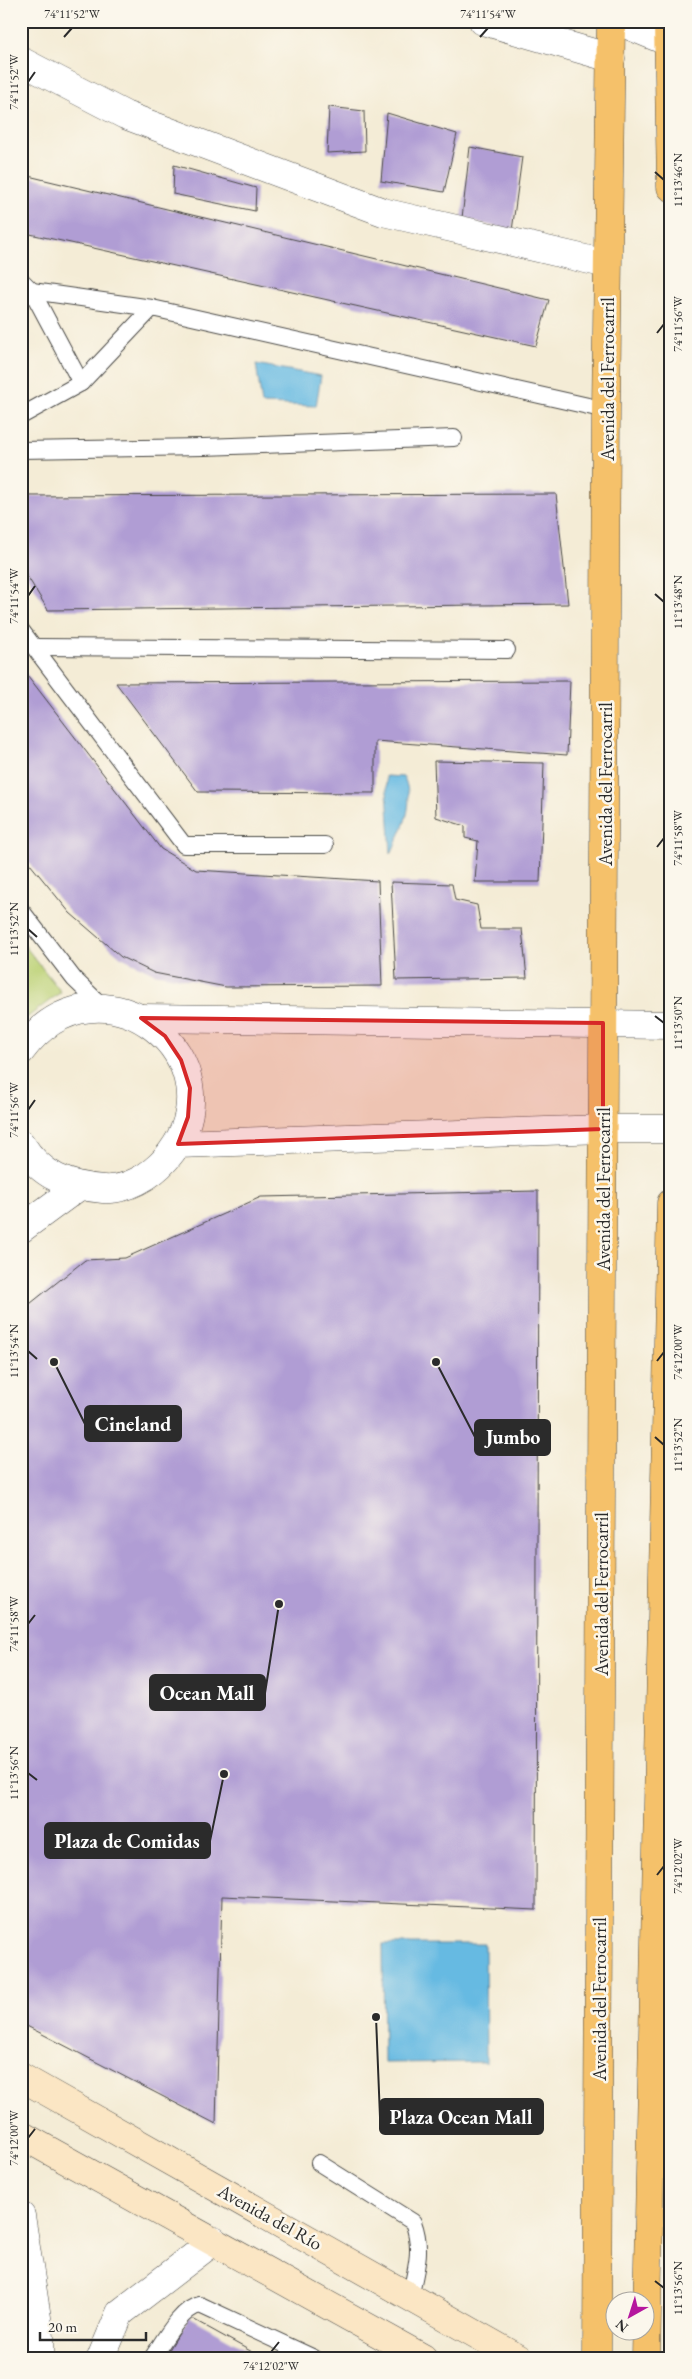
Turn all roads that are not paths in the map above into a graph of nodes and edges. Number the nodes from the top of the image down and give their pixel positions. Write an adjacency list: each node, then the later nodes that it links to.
1 (483, 21): 5 (street)
2 (611, 21): 5 (main road, Avenida del Ferrocarril)
3 (618, 21): 4 (street)
4 (669, 36): 7 (main road)
5 (611, 58): 8 (main road, Avenida del Ferrocarril)
6 (21, 61): 8 (street)
7 (671, 187)
8 (607, 264): 12 (main road, Avenida del Ferrocarril)
9 (27, 285): 10 (lane); 11 (lane)
10 (152, 308): 11 (lane); 12 (lane)
11 (81, 383): 13 (lane)
12 (606, 410): 23 (main road, Avenida del Ferrocarril)
13 (21, 416)
14 (454, 438): 15 (lane)
15 (21, 450)
16 (21, 630): 17 (lane)
17 (34, 647): 18 (lane); 19 (lane)
18 (508, 650)
19 (325, 845)
20 (21, 910): 21 (lane)
21 (103, 1007): 22 (street); 25 (street)
22 (141, 1018): 23 (street); 29 (street)
23 (603, 1023): 24 (street); 26 (main road, Avenida del Ferrocarril)
24 (671, 1025)
25 (21, 1051)
26 (603, 1129): 27 (street); 29 (street); 46 (main road, Avenida del Ferrocarril)
27 (671, 1129)
28 (21, 1144): 30 (street)
29 (178, 1144): 30 (street)
30 (78, 1187): 32 (street)
31 (671, 1203): 33 (main road)
32 (21, 1229)
33 (663, 1935): 47 (main road)
34 (21, 2077): 39 (main road, Avenida del Río)
35 (21, 2135): 38 (main road)
36 (319, 2163): 39 (lane)
37 (21, 2216): 40 (street)
38 (214, 2241): 41 (street); 44 (main road)
39 (410, 2296): 45 (main road, Avenida del Río)
40 (40, 2358)
41 (101, 2358)
42 (152, 2358): 43 (lane)
43 (314, 2358)
44 (423, 2358)
45 (518, 2358)
46 (597, 2358)
47 (646, 2358)

